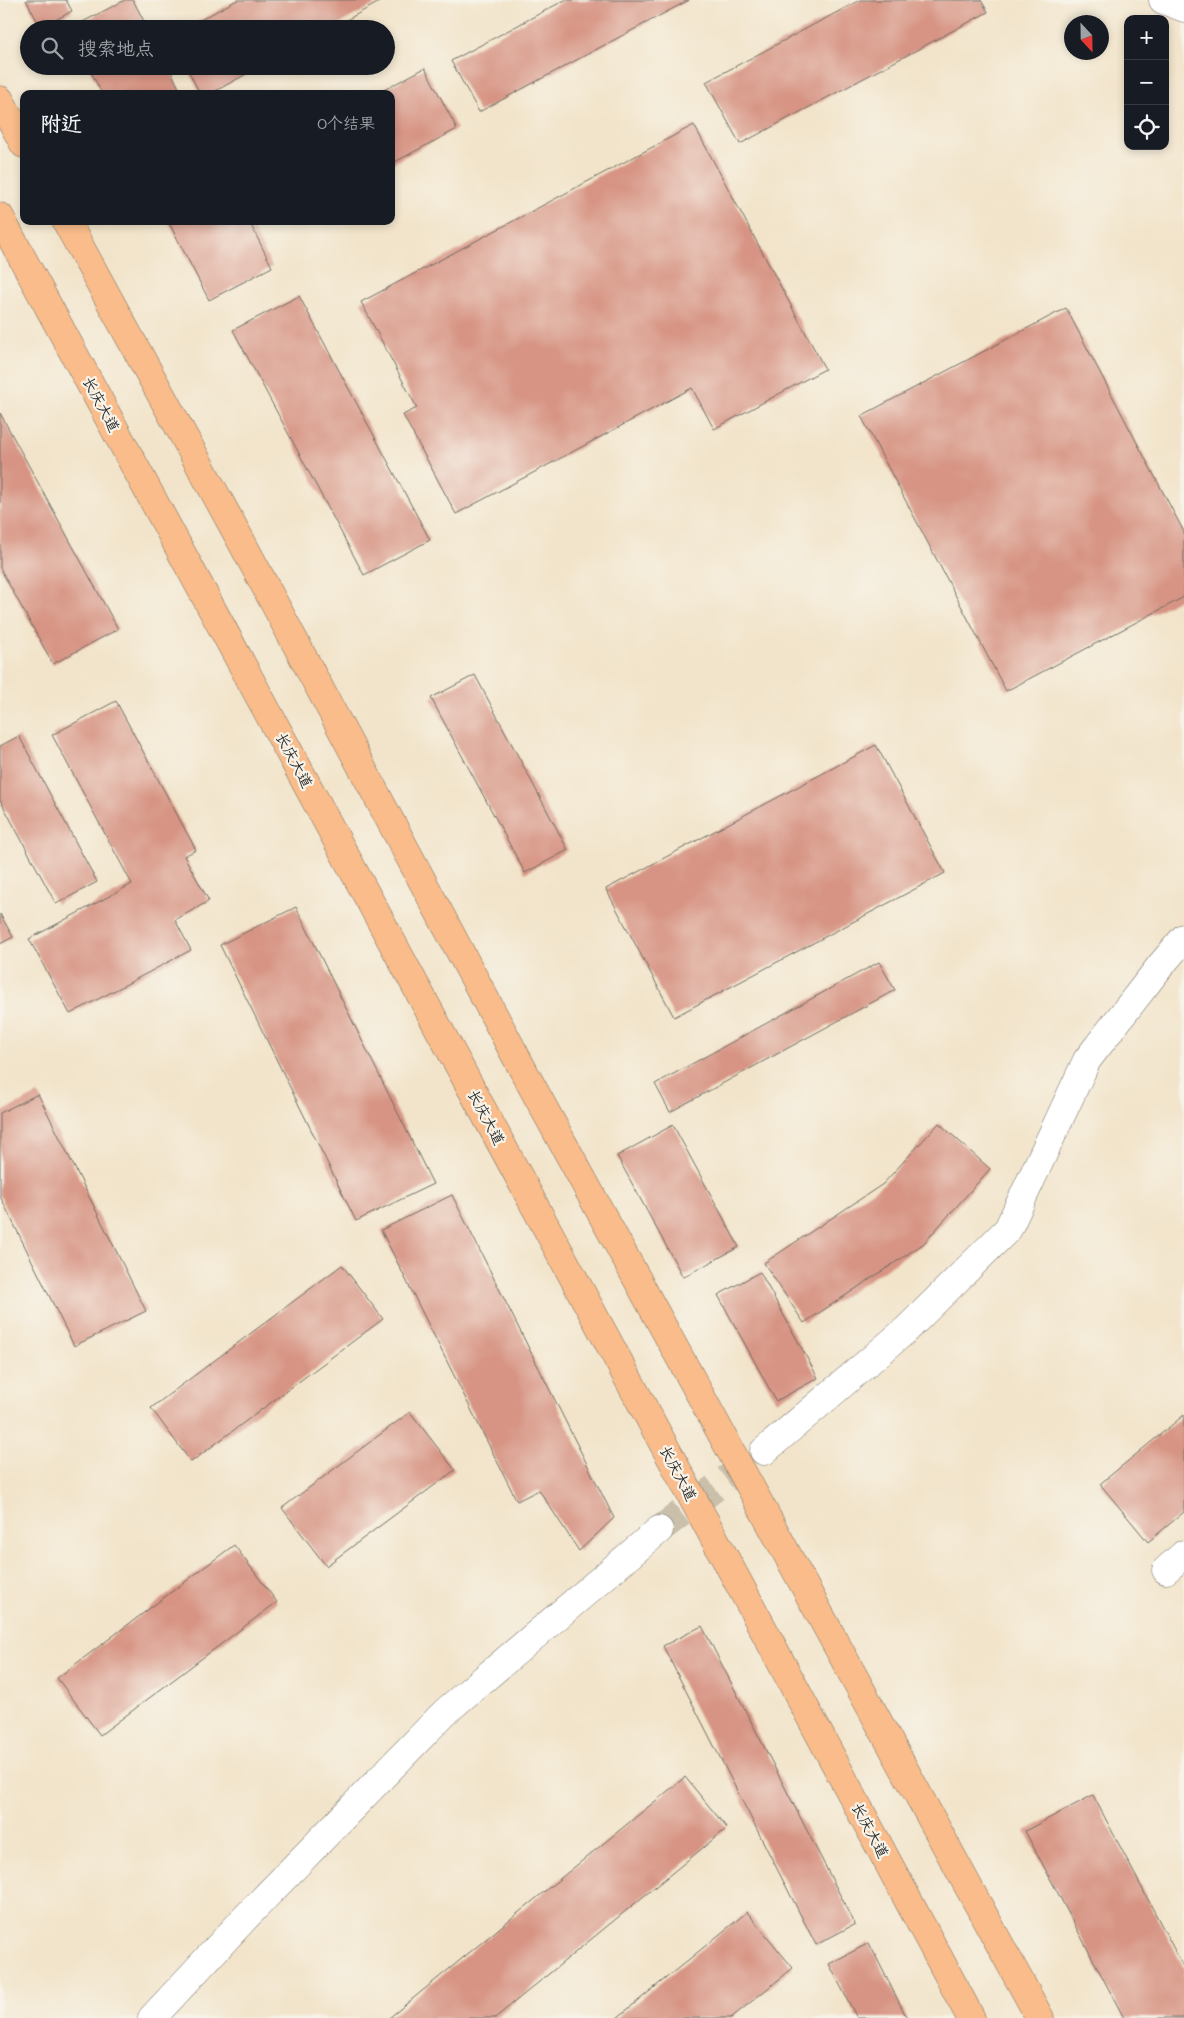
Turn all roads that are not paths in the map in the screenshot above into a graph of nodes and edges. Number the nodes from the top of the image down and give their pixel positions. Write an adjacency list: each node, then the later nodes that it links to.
1 (1163, 0): 2 (street)
2 (1184, 8)
3 (0, 100): 4 (main road)
4 (20, 137)
5 (0, 217): 11 (main road, 长庆大道)
6 (68, 225): 12 (main road)
7 (1184, 938): 8 (street)
8 (764, 1451)
9 (659, 1530): 10 (street)
10 (152, 2018)
11 (971, 2018)
12 (1040, 2018)

